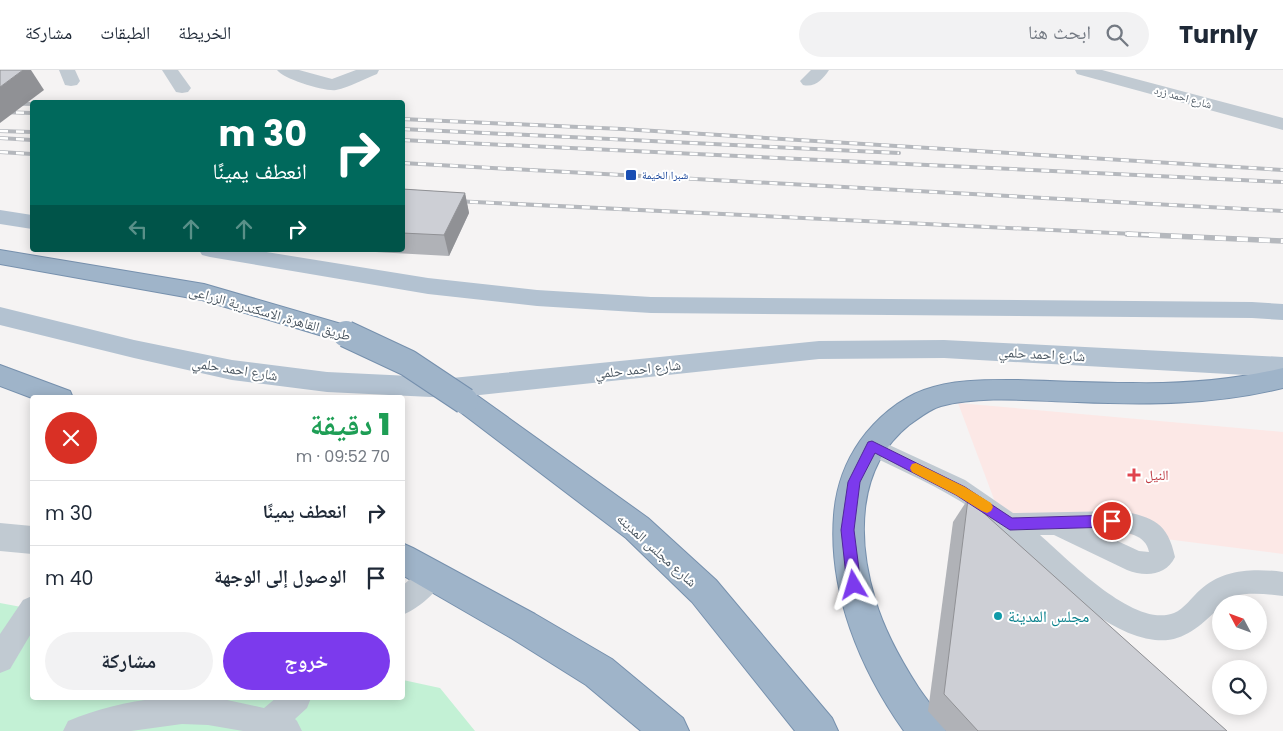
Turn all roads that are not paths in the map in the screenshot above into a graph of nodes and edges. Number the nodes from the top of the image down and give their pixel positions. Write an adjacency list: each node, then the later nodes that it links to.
1 (170, 70): 5 (street)
2 (371, 70): 4 (street)
3 (1083, 70): 6 (street, شارع احمد زرد)
4 (291, 71)
5 (182, 88)
6 (1283, 124)
7 (0, 217): 8 (main road)
8 (30, 222)
9 (222, 252): 11 (main road)
10 (0, 257): 17 (highway, طريق القاهرة, الاسكندرية الزراعى, bridge)
11 (1283, 312)
12 (0, 316): 13 (main road, شارع احمد حلمي)
13 (1283, 367)
14 (0, 375): 16 (highway)
15 (1283, 378): 18 (highway)
16 (52, 395)
17 (465, 401): 33 (highway, شارع مجلس المدينه)
18 (872, 446): 19 (lane); 34 (highway)
19 (1010, 524): 20 (lane); 25 (lane)
20 (1056, 524)
21 (0, 537): 22 (street)
22 (30, 540)
23 (405, 560): 24 (highway)
24 (433, 575): 26 (lane); 32 (highway)
25 (1283, 584)
26 (405, 600)
27 (30, 612): 28 (lane)
28 (0, 659)
29 (296, 700): 30 (lane)
30 (278, 727): 31 (lane)
31 (78, 731)
32 (670, 731)
33 (819, 731)
34 (927, 731)

